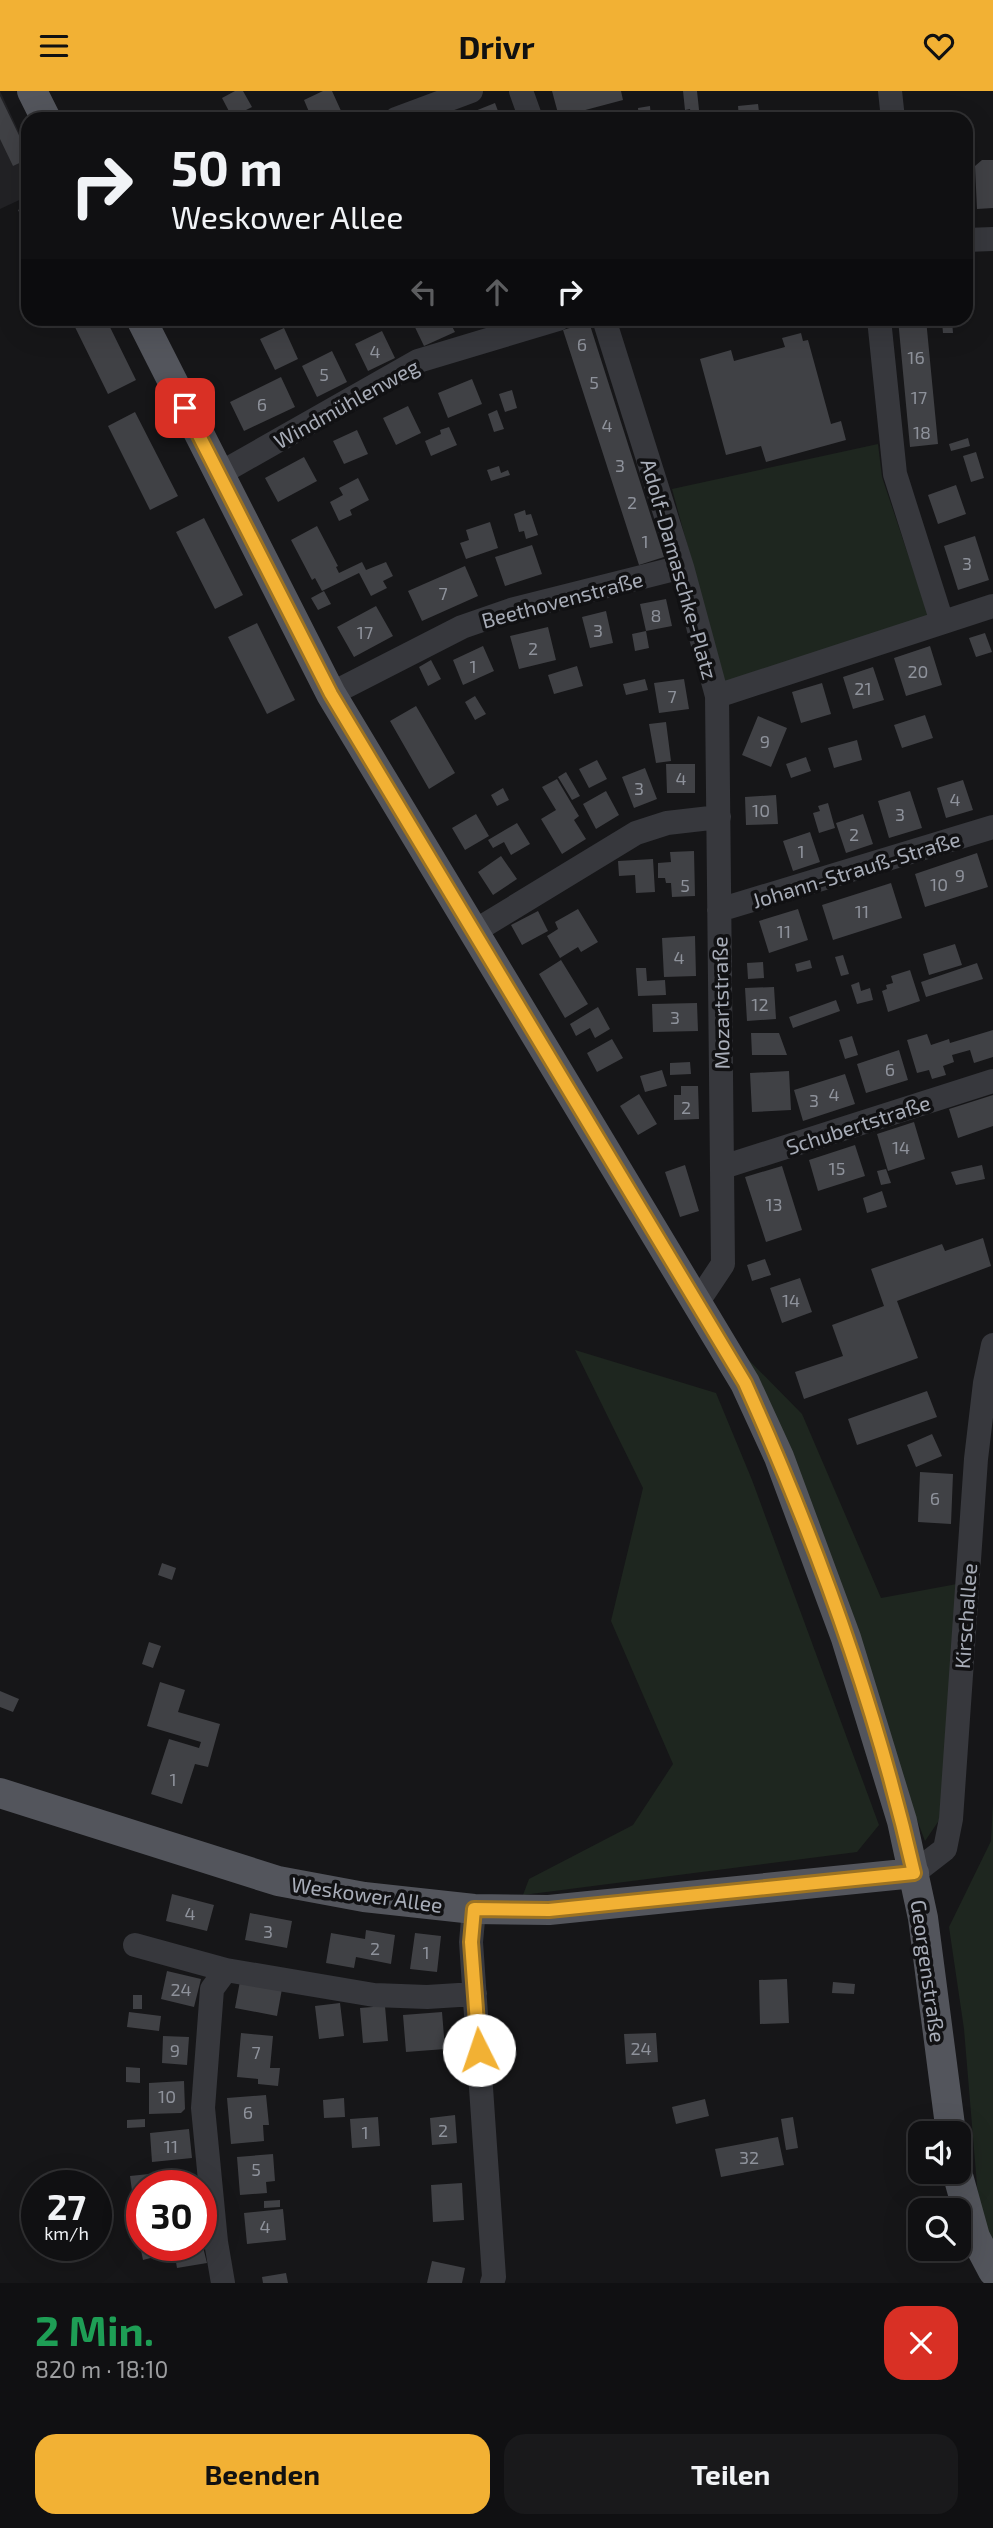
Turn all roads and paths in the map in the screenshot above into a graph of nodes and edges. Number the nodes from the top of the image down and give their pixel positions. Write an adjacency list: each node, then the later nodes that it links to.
1 (32, 91): 5 (main road)
2 (471, 91): 6 (street)
3 (521, 91): 7 (street)
4 (890, 91): 8 (street)
5 (42, 112)
6 (415, 112)
7 (528, 112)
8 (892, 112)
9 (993, 239): 10 (street)
10 (973, 240)
11 (145, 326): 15 (main road, Georgenstraße)
12 (535, 326): 15 (street, Windmühlenweg)
13 (606, 326): 16 (street, Adolf-Damaschke-Platz)
14 (880, 326): 18 (street)
15 (219, 474): 19 (main road, Georgenstraße)
16 (682, 567): 19 (street, Beethovenstraße); 20 (street, Adolf-Damaschke-Platz)
17 (993, 606): 18 (street, Adolf-Damaschke-Platz)
18 (943, 622): 20 (street, Adolf-Damaschke-Platz)
19 (331, 694): 24 (main road, Georgenstraße)
20 (717, 696): 21 (street, Mozartstraße)
21 (719, 817): 23 (street, Mozartstraße); 24 (street)
22 (993, 827): 23 (street, Johann-Strauß-Straße)
23 (719, 910): 26 (street, Mozartstraße)
24 (475, 931): 27 (main road, Georgenstraße)
25 (993, 1081): 26 (street, Schubertstraße)
26 (723, 1167): 27 (street, Mozartstraße)
27 (698, 1303): 30 (main road, Georgenstraße)
28 (993, 1345): 30 (street, Kirschallee)
29 (0, 1793): 31 (main road, Weskower Allee)
30 (914, 1873): 31 (main road, Weskower Allee); 35 (main road, Georgenstraße)
31 (474, 1909): 34 (street)
32 (135, 1945): 33 (street)
33 (219, 1979): 34 (street); 38 (street)
34 (475, 1994): 39 (street)
35 (950, 2121)
36 (960, 2184): 37 (main road)
37 (993, 2271)
38 (223, 2283)
39 (492, 2283)

